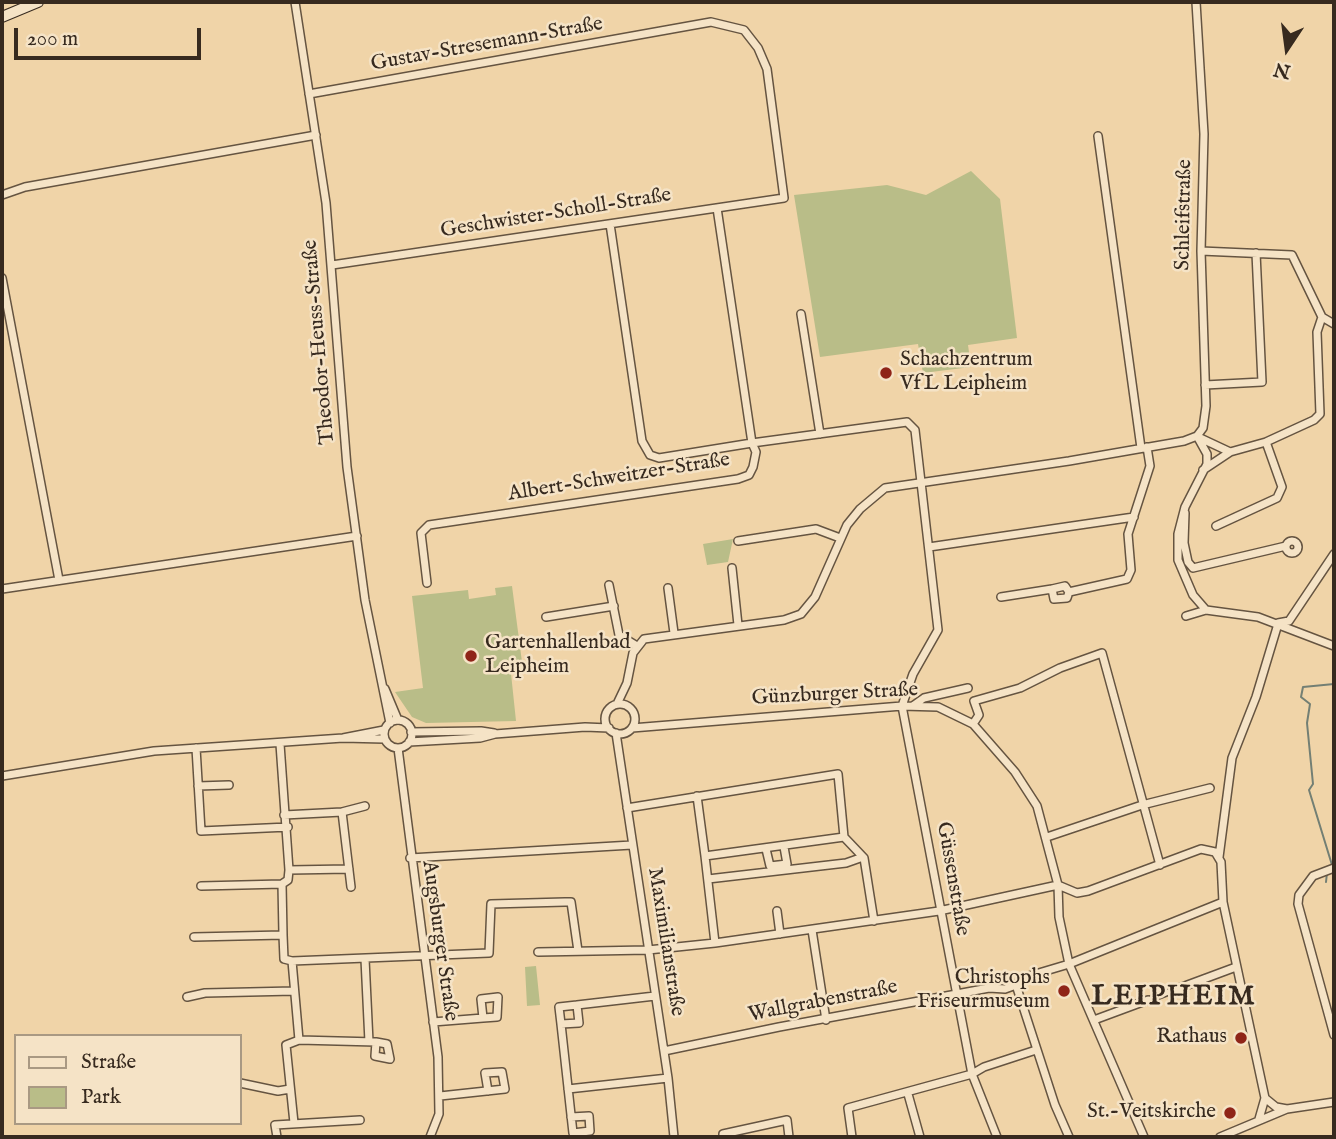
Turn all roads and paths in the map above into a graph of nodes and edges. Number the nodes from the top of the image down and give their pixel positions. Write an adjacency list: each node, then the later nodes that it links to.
1 (38, 2): 4 (main road)
2 (295, 2): 5 (street, Theodor-Heuss-Straße)
3 (1196, 2): 12 (street, Schleifstraße)
4 (2, 17)
5 (309, 94): 6 (street, Theodor-Heuss-Straße); 9 (street, Gustav-Stresemann-Straße)
6 (316, 135): 8 (street); 14 (street, Theodor-Heuss-Straße)
7 (1098, 136): 24 (street)
8 (2, 195)
9 (784, 198): 10 (street, Geschwister-Scholl-Straße)
10 (717, 208): 11 (street, Geschwister-Scholl-Straße); 23 (street)
11 (610, 224): 14 (street, Geschwister-Scholl-Straße); 23 (street)
12 (1202, 251): 13 (street); 19 (street, Schleifstraße)
13 (1256, 253): 17 (street); 19 (street)
14 (332, 265): 31 (street, Theodor-Heuss-Straße)
15 (2, 278): 38 (street)
16 (801, 314): 20 (street)
17 (1322, 317): 18 (street); 22 (street)
18 (1334, 324)
19 (1205, 385): 21 (street, Schleifstraße)
20 (820, 434): 23 (street, Albert-Schweitzer-Straße); 27 (street, Albert-Schweitzer-Straße)
21 (1198, 436): 24 (street); 25 (street); 26 (street)
22 (1266, 442): 25 (street); 30 (street)
23 (752, 443): 39 (street, Albert-Schweitzer-Straße)
24 (1144, 448): 27 (street); 29 (street)
25 (1230, 452): 26 (street)
26 (1203, 470): 28 (street)
27 (922, 482): 32 (street); 35 (street)
28 (1185, 507): 34 (street); 45 (street)
29 (1134, 517): 35 (street); 43 (street)
30 (1216, 526)
31 (358, 536): 38 (street); 53 (street, Theodor-Heuss-Straße)
32 (840, 538): 33 (street); 49 (street)
33 (738, 541)
34 (1286, 546)
35 (929, 547): 58 (street)
36 (1334, 554): 48 (street)
37 (732, 568): 49 (street)
38 (59, 580): 42 (street)
39 (427, 583)
40 (608, 584): 44 (street)
41 (668, 588): 50 (street)
42 (2, 589)
43 (1001, 597)
44 (614, 606): 46 (street); 51 (street)
45 (1206, 610): 47 (street); 48 (street)
46 (546, 617)
47 (1186, 617)
48 (1278, 624): 52 (street); 88 (street)
49 (738, 625): 50 (street)
50 (674, 633): 51 (street)
51 (637, 646): 54 (street)
52 (1334, 646)
53 (380, 679): 62 (street, Theodor-Heuss-Straße); 65 (street, Theodor-Heuss-Straße)
54 (627, 683): 56 (street); 57 (street)
55 (968, 688): 59 (street)
56 (617, 704): 57 (street); 61 (street)
57 (629, 706): 60 (street)
58 (902, 706): 59 (street, Günzburger Straße); 63 (street, Günzburger Straße); 112 (street, Güssenstraße)
59 (913, 706): 64 (street, Günzburger Straße)
60 (635, 716): 63 (street, Günzburger Straße); 67 (street)
61 (606, 717): 66 (street); 69 (street)
62 (398, 720): 65 (street); 68 (street)
63 (660, 724): 67 (street, Günzburger Straße)
64 (973, 724): 82 (street); 89 (street, Günzburger Straße)
65 (387, 726): 71 (street); 72 (street)
66 (585, 727): 69 (street); 70 (street)
67 (632, 728): 69 (street)
68 (411, 732): 70 (street); 73 (street)
69 (616, 732): 84 (street, Maximilianstraße)
70 (495, 734): 73 (street)
71 (343, 738): 72 (street); 74 (street)
72 (384, 738): 76 (street)
73 (409, 742): 76 (street)
74 (280, 744): 75 (street); 86 (street)
75 (196, 748): 77 (street); 79 (street)
76 (398, 748): 98 (street, Augsburger Straße)
77 (2, 776)
78 (229, 785): 79 (street)
79 (198, 786): 87 (street)
80 (1210, 788): 82 (street)
81 (697, 796): 84 (street); 90 (street); 96 (street)
82 (1142, 805): 89 (street); 99 (street)
83 (365, 806): 85 (street)
84 (627, 808): 91 (street, Maximilianstraße)
85 (342, 812): 86 (street); 101 (street)
86 (284, 816): 87 (street)
87 (288, 827): 102 (street)
88 (1223, 835): 94 (street); 95 (street)
89 (1047, 837): 106 (street, Günzburger Straße)
90 (844, 838): 92 (street); 97 (street)
91 (632, 845): 98 (street); 119 (street, Maximilianstraße)
92 (784, 846): 93 (street); 93 (street)
93 (766, 849): 96 (street)
94 (1201, 849): 95 (street); 99 (street)
95 (1217, 854): 110 (street)
96 (705, 856): 103 (street)
97 (863, 857): 103 (street); 113 (street)
98 (410, 858): 122 (street, Augsburger Straße)
99 (1160, 865): 108 (street)
100 (1334, 868): 140 (street)
101 (349, 869): 102 (street); 107 (street)
102 (289, 870): 104 (street)
103 (708, 879): 118 (street)
104 (282, 884): 105 (street); 116 (street)
105 (201, 886)
106 (1058, 886): 108 (street); 109 (street, Günzburger Straße); 112 (street)
107 (351, 887)
108 (1077, 893): 109 (street)
109 (1058, 902): 125 (street, Günzburger Straße)
110 (1223, 902): 125 (street, Wallgrabenstraße); 126 (street)
111 (777, 911): 115 (street)
112 (939, 911): 113 (street); 131 (street, Güssenstraße)
113 (874, 921): 114 (street)
114 (812, 930): 115 (street); 136 (street)
115 (780, 934): 118 (street)
116 (283, 935): 117 (street); 124 (street)
117 (194, 937)
118 (715, 943): 119 (street)
119 (648, 950): 120 (street); 130 (street, Maximilianstraße)
120 (578, 951): 121 (street); 122 (street)
121 (537, 952)
122 (424, 958): 123 (street); 138 (street, Augsburger Straße)
123 (365, 959): 124 (street); 141 (street)
124 (292, 961): 129 (street)
125 (1069, 964): 127 (street, Wallgrabenstraße); 137 (street, Günzburger Straße)
126 (1236, 967): 128 (street); 152 (street)
127 (1016, 985): 131 (street, Wallgrabenstraße); 142 (street)
128 (1174, 990): 133 (street)
129 (294, 991): 132 (street); 141 (street)
130 (655, 996): 134 (street); 143 (street, Maximilianstraße)
131 (956, 996): 136 (street, Wallgrabenstraße); 144 (street, Güssenstraße)
132 (187, 997)
133 (1148, 1000): 137 (street)
134 (577, 1005): 139 (street); 139 (street)
135 (483, 1018): 138 (street)
136 (826, 1020): 143 (street, Wallgrabenstraße)
137 (1094, 1020): 168 (street, Günzburger Straße)
138 (433, 1022): 151 (street, Augsburger Straße)
139 (561, 1024): 148 (street)
140 (1334, 1035)
141 (299, 1040): 147 (street)
142 (1036, 1050): 144 (street); 167 (street)
143 (664, 1051): 145 (street, Maximilianstraße)
144 (972, 1074): 150 (street); 166 (street, Güssenstraße)
145 (668, 1077): 148 (street); 162 (street, Maximilianstraße)
146 (242, 1083): 147 (street)
147 (290, 1089): 158 (street)
148 (568, 1089): 155 (street)
149 (488, 1091): 151 (street)
150 (908, 1094): 164 (street); 165 (street)
151 (440, 1096): 161 (street, Augsburger Straße)
152 (1265, 1098): 154 (street); 156 (street)
153 (1334, 1102): 154 (street)
154 (1287, 1110): 156 (street)
155 (571, 1117)
156 (1259, 1119): 169 (street)
157 (360, 1120): 158 (street)
158 (294, 1124): 160 (street)
159 (723, 1136): 163 (street)
160 (277, 1137)
161 (430, 1137)
162 (674, 1137)
163 (789, 1137)
164 (852, 1137)
165 (920, 1137)
166 (997, 1137)
167 (1069, 1137)
168 (1144, 1137)
169 (1220, 1137)

